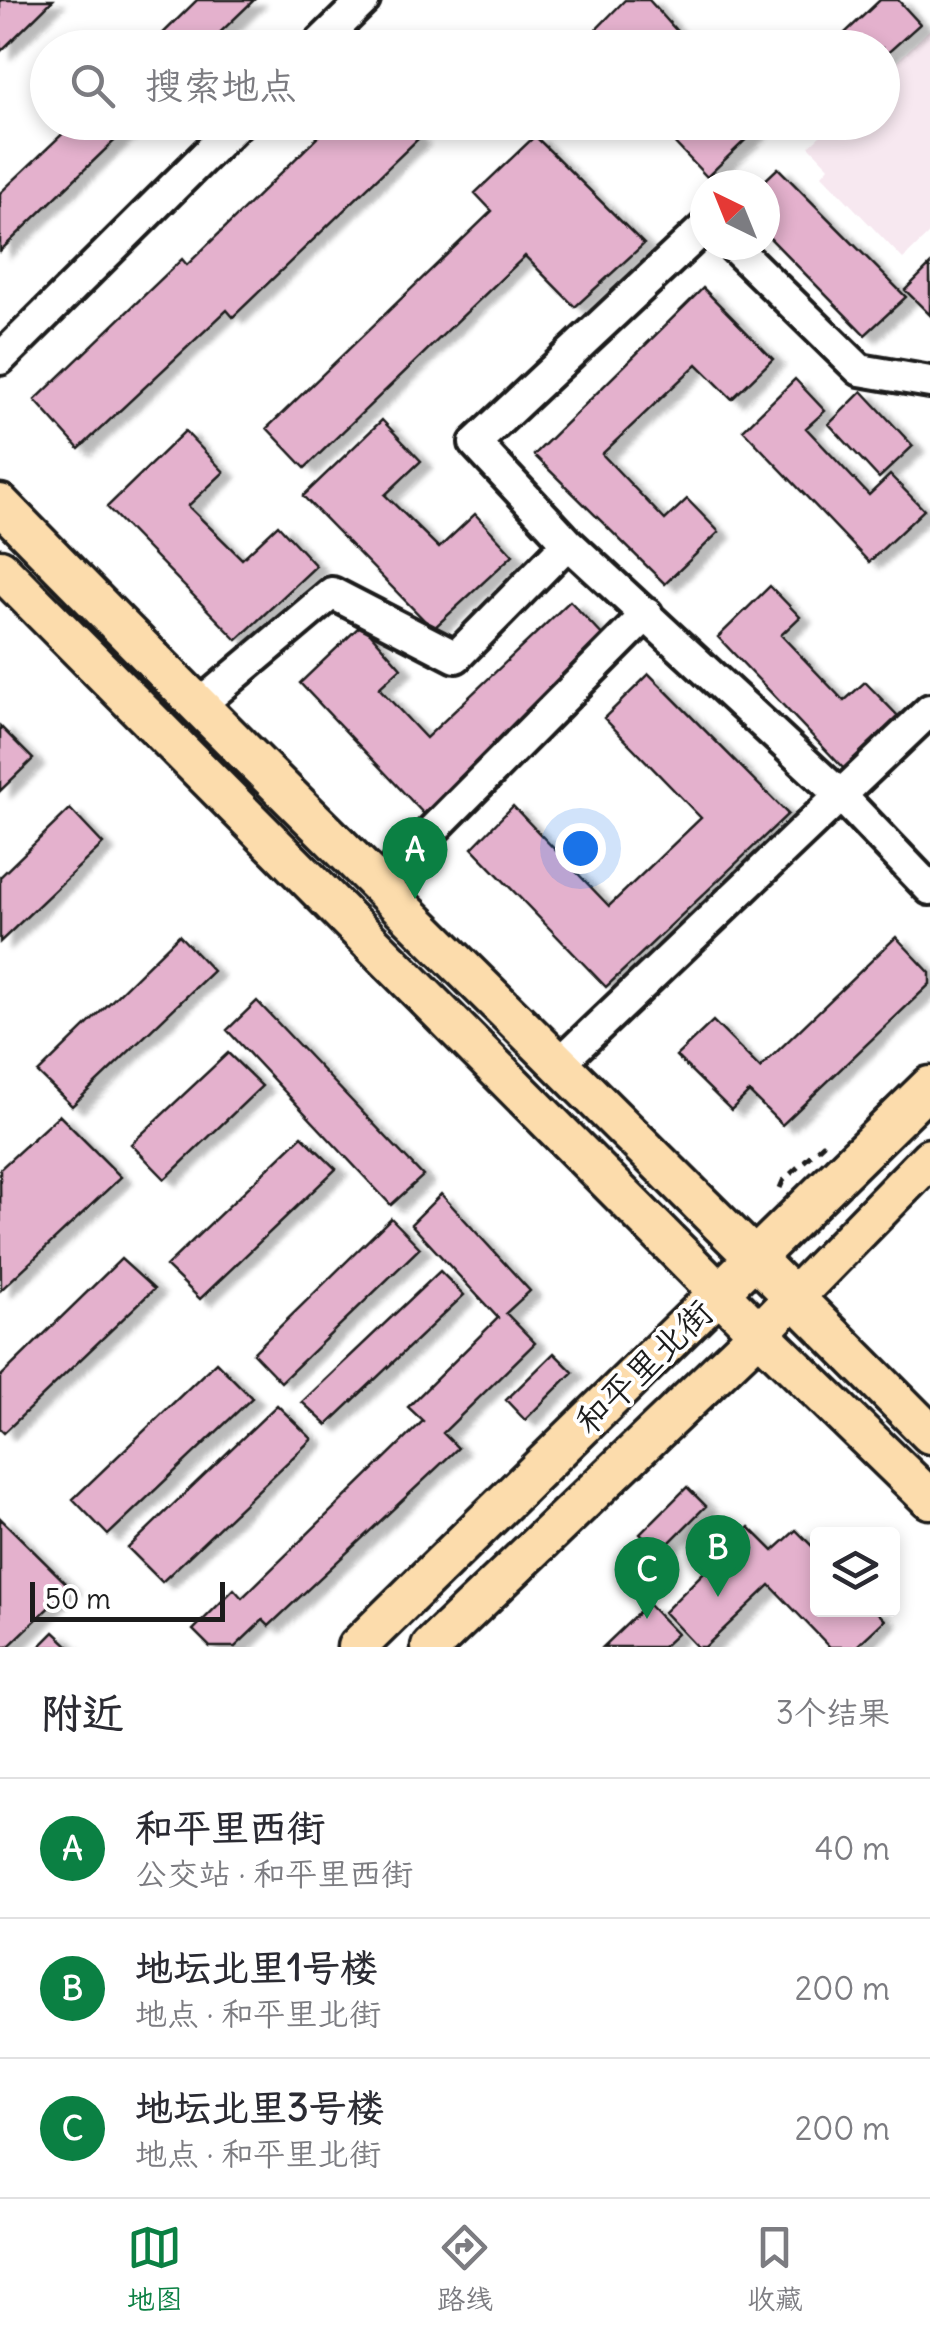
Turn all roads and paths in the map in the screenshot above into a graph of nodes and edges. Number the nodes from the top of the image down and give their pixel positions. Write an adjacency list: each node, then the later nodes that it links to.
1 (364, 0): 2 (street)
2 (334, 30)
3 (222, 140): 6 (street)
4 (690, 241): 9 (street)
5 (747, 260): 7 (street)
6 (0, 359)
7 (930, 382)
8 (0, 504): 12 (main road)
9 (568, 543): 11 (street); 12 (street)
10 (0, 570): 21 (main road)
11 (647, 614): 14 (street); 15 (street)
12 (198, 707): 15 (main road)
13 (930, 710): 14 (street)
14 (842, 797): 16 (street); 17 (street)
15 (380, 883): 17 (main road)
16 (930, 889)
17 (559, 1064): 20 (main road)
18 (930, 1086): 20 (main road, 和平里北街)
19 (928, 1162): 22 (main road, 和平里北街)
20 (756, 1258): 21 (main road, 和平里北街); 22 (main road)
21 (720, 1293): 23 (main road); 26 (main road, 和平里北街)
22 (795, 1297): 23 (main road, 和平里北街); 24 (main road)
23 (759, 1332): 25 (main road); 27 (main road, 和平里北街)
24 (930, 1434)
25 (930, 1498)
26 (357, 1647)
27 (431, 1647)

